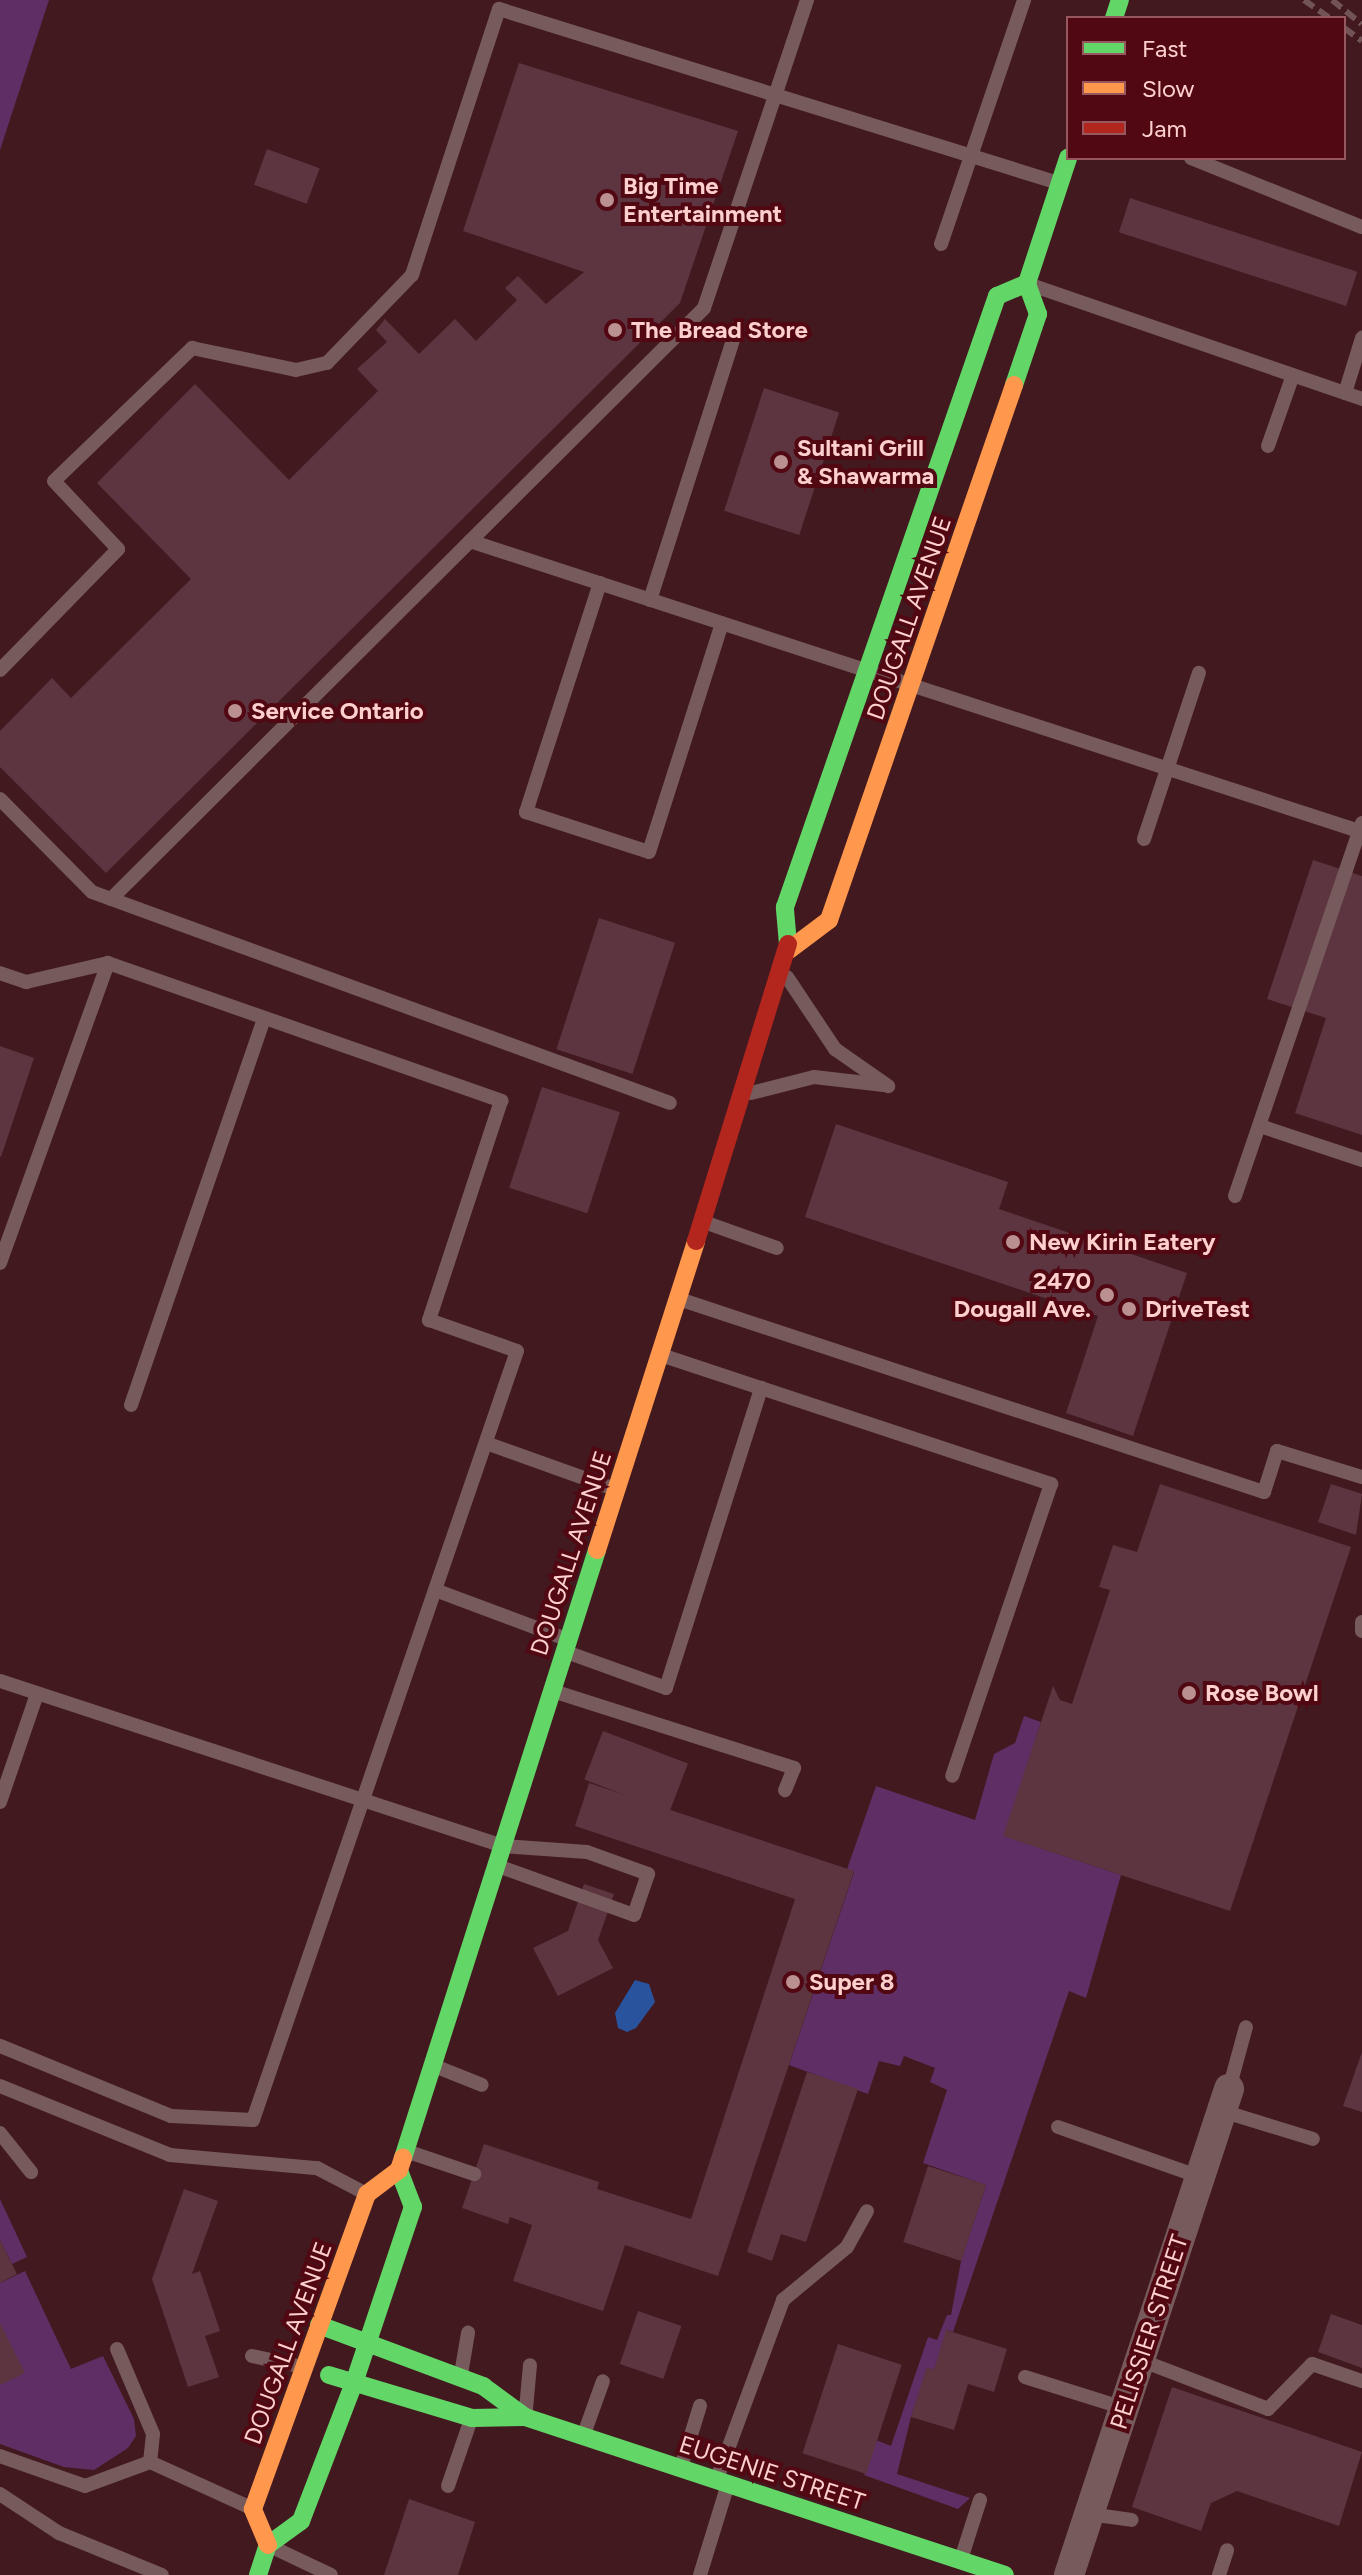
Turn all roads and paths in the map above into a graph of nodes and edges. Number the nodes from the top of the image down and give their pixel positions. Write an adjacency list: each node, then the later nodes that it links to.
1 (807, 0): 3 (lane)
2 (1024, 0): 4 (lane)
3 (776, 95): 4 (lane); 17 (lane); 21 (lane)
4 (973, 157): 7 (lane); 9 (lane)
5 (1067, 160): 7 (street)
6 (1196, 160): 8 (lane)
7 (1060, 184): 10 (street)
8 (1362, 227)
9 (941, 244)
10 (1027, 283): 13 (lane); 22 (street, DOUGALL AVENUE); 24 (street, DOUGALL AVENUE)
11 (737, 328): 19 (lane)
12 (1362, 338): 14 (lane)
13 (1293, 375): 14 (lane); 16 (lane)
14 (1345, 393): 15 (lane)
15 (1362, 399)
16 (1268, 446)
17 (470, 541): 18 (lane); 29 (lane)
18 (600, 583): 19 (lane); 20 (lane)
19 (650, 600): 20 (lane)
20 (722, 623): 22 (lane)
21 (0, 670)
22 (866, 670): 24 (lane); 30 (street, DOUGALL AVENUE)
23 (1199, 673): 25 (lane)
24 (912, 685): 25 (lane); 30 (street, DOUGALL AVENUE)
25 (1168, 768): 27 (lane); 28 (lane)
26 (0, 799): 29 (lane)
27 (1361, 827): 37 (lane)
28 (1144, 839)
29 (111, 899): 36 (lane)
30 (789, 950): 32 (street, DOUGALL AVENUE)
31 (108, 963): 33 (lane); 34 (lane); 42 (lane)
32 (783, 971): 35 (street, DOUGALL AVENUE); 35 (lane)
33 (0, 973)
34 (264, 1018): 46 (lane); 47 (lane)
35 (743, 1095): 40 (street, DOUGALL AVENUE)
36 (670, 1103)
37 (1260, 1126): 38 (lane); 39 (lane)
38 (1362, 1160)
39 (1235, 1196)
40 (703, 1221): 41 (lane); 43 (street, DOUGALL AVENUE)
41 (777, 1248)
42 (0, 1263)
43 (678, 1299): 44 (street, DOUGALL AVENUE); 48 (lane)
44 (660, 1354): 45 (lane); 49 (street, DOUGALL AVENUE)
45 (761, 1388): 53 (lane); 57 (lane)
46 (131, 1405)
47 (486, 1443): 49 (lane); 50 (lane)
48 (1362, 1477)
49 (617, 1490): 53 (street, DOUGALL AVENUE)
50 (435, 1590): 53 (lane); 59 (lane)
51 (1362, 1622): 52 (lane)
52 (1362, 1631)
53 (567, 1646): 55 (street, DOUGALL AVENUE)
54 (0, 1681): 56 (lane)
55 (552, 1691): 58 (lane); 61 (street, DOUGALL AVENUE)
56 (37, 1694): 59 (lane); 60 (lane)
57 (952, 1776)
58 (785, 1790)
59 (363, 1800): 61 (lane); 64 (lane)
60 (0, 1802)
61 (503, 1846): 62 (street, DOUGALL AVENUE); 62 (lane)
62 (496, 1866): 65 (street, DOUGALL AVENUE)
63 (1246, 2027): 68 (lane)
64 (0, 2046)
65 (433, 2065): 66 (lane); 72 (street, DOUGALL AVENUE)
66 (482, 2085)
67 (0, 2086): 77 (lane)
68 (1226, 2100): 71 (lane); 76 (street, PELISSIER STREET)
69 (1058, 2127): 76 (lane)
70 (0, 2133): 74 (lane)
71 (1313, 2139)
72 (405, 2150): 73 (street, DOUGALL AVENUE); 75 (lane)
73 (399, 2170): 77 (street); 81 (street)
74 (31, 2172)
75 (474, 2174)
76 (1200, 2177): 84 (street, PELISSIER STREET)
77 (367, 2194): 79 (street, DOUGALL AVENUE)
78 (867, 2211): 100 (lane)
79 (319, 2325): 81 (street, EUGENIE STREET); 86 (street, DOUGALL AVENUE)
80 (468, 2333): 88 (lane)
81 (367, 2343): 88 (street, EUGENIE STREET); 91 (street)
82 (117, 2349): 98 (lane)
83 (252, 2356): 86 (lane)
84 (1140, 2360): 90 (lane); 93 (street, PELISSIER STREET)
85 (530, 2365): 94 (lane)
86 (305, 2367): 91 (street, EUGENIE STREET); 104 (street, DOUGALL AVENUE)
87 (1025, 2377): 93 (lane)
88 (460, 2378): 94 (street, EUGENIE STREET)
89 (603, 2381): 96 (lane)
90 (1362, 2381)
91 (354, 2383): 95 (street, EUGENIE STREET); 107 (street)
92 (700, 2406): 99 (lane)
93 (1124, 2408): 105 (street, PELISSIER STREET)
94 (525, 2417): 95 (street, EUGENIE STREET); 96 (street, EUGENIE STREET)
95 (472, 2418): 101 (lane)
96 (583, 2436): 99 (street, EUGENIE STREET)
97 (0, 2456): 98 (lane)
98 (150, 2462): 104 (lane)
99 (681, 2469): 100 (street, EUGENIE STREET)
100 (722, 2482): 109 (street, EUGENIE STREET); 113 (lane)
101 (448, 2486)
102 (0, 2494): 110 (lane)
103 (980, 2500): 109 (lane)
104 (253, 2509): 107 (street)
105 (1089, 2514): 106 (lane); 115 (street, PELISSIER STREET)
106 (1132, 2520)
107 (268, 2545): 111 (street); 112 (lane)
108 (1227, 2550): 116 (lane)
109 (961, 2560): 114 (street, EUGENIE STREET)
110 (162, 2575)
111 (258, 2575)
112 (331, 2575)
113 (700, 2575)
114 (1005, 2575)
115 (1069, 2575)
116 (1219, 2575)

